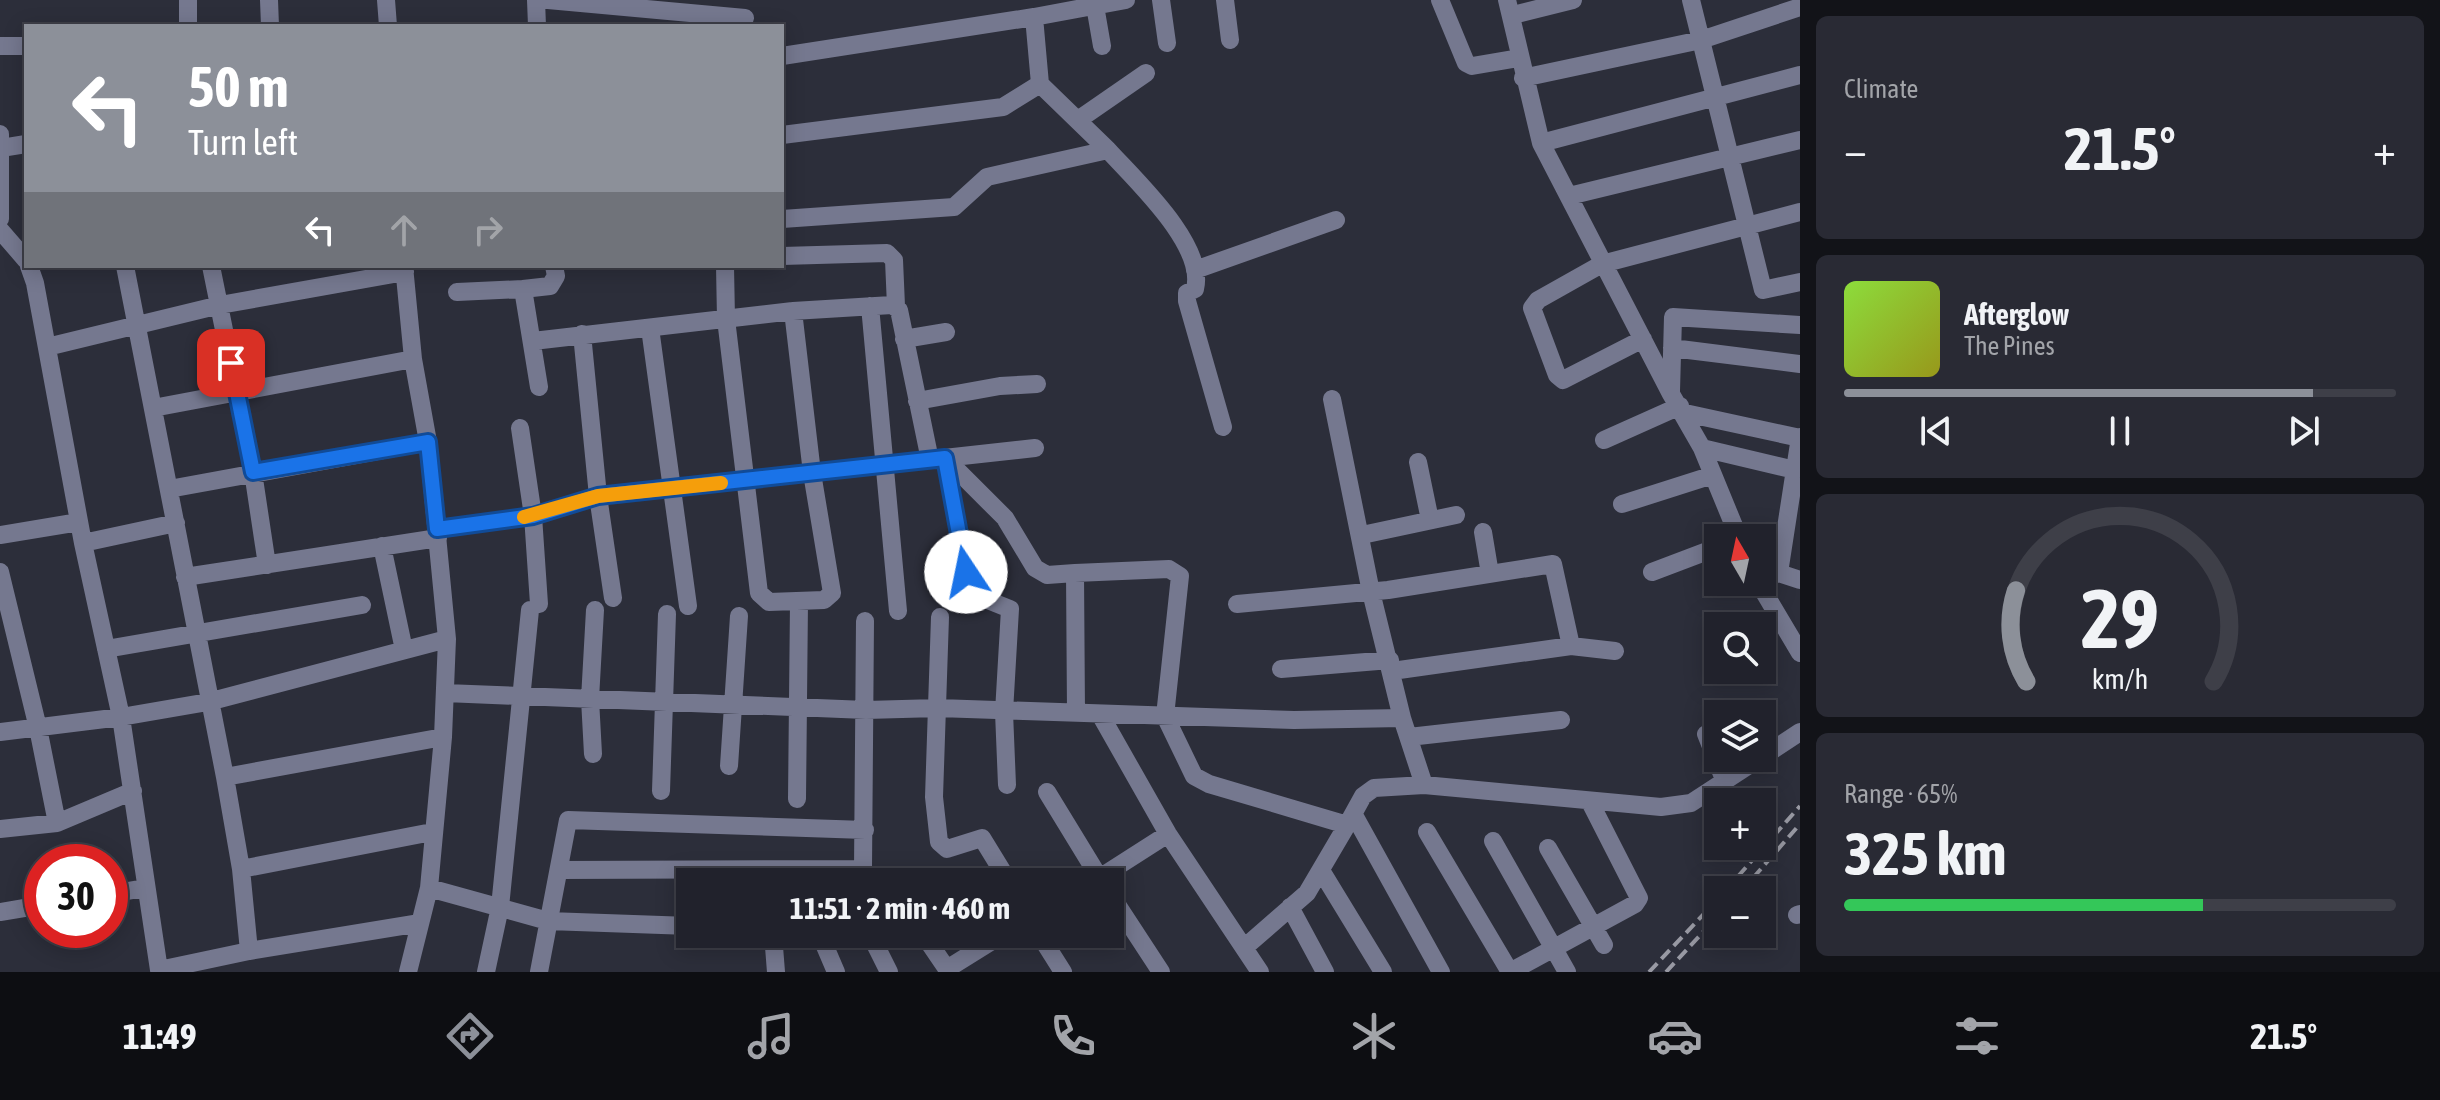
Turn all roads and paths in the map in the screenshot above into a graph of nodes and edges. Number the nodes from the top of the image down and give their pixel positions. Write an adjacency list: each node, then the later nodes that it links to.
1 (188, 0): 17 (street)
2 (269, 0): 18 (street)
3 (386, 0): 19 (street)
4 (536, 0): 20 (street)
5 (548, 0): 15 (street)
6 (1126, 0): 12 (street)
7 (1161, 0): 23 (street)
8 (1225, 0): 21 (street)
9 (1440, 0): 28 (street)
10 (1573, 0): 13 (street)
11 (1691, 0): 22 (street)
12 (1095, 3): 16 (street); 26 (street)
13 (1510, 7): 28 (street)
14 (1800, 7): 22 (street)
15 (745, 15)
16 (1034, 17): 27 (street); 32 (street)
17 (188, 24)
18 (270, 24)
19 (388, 24)
20 (537, 24)
21 (1230, 40)
22 (1701, 40): 31 (street); 33 (street)
23 (1167, 43)
24 (0, 46): 25 (street)
25 (24, 46)
26 (1102, 46)
27 (784, 56)
28 (1519, 58): 31 (street)
29 (1146, 73): 34 (street)
30 (1800, 75): 33 (street)
31 (1523, 78): 38 (street)
32 (1040, 84): 34 (street); 36 (street)
33 (1715, 99): 38 (street); 42 (street)
34 (1078, 120): 41 (street)
35 (0, 134): 40 (street)
36 (784, 135)
37 (1800, 140): 42 (street)
38 (1541, 143): 43 (street)
39 (24, 144): 40 (street)
40 (1, 148): 44 (street)
41 (1108, 150): 47 (street); 60 (street)
42 (1730, 157): 43 (street); 49 (street)
43 (1569, 196): 53 (street)
44 (0, 211): 46 (street)
45 (1800, 212): 49 (street)
46 (0, 219)
47 (784, 219)
48 (1336, 220): 60 (street)
49 (1747, 226): 53 (street); 61 (street)
50 (0, 230): 52 (street)
51 (784, 256): 66 (street)
52 (24, 258)
53 (1602, 264): 75 (street); 75 (street)
54 (30, 268): 77 (street)
55 (125, 268): 70 (street)
56 (211, 268): 64 (street)
57 (554, 268): 62 (street)
58 (725, 268): 68 (street)
59 (404, 269): 64 (street); 79 (street)
60 (1195, 270): 88 (street)
61 (1800, 282)
62 (523, 289): 63 (street); 76 (street)
63 (457, 292)
64 (220, 305): 70 (street); 83 (street)
65 (870, 306): 66 (street); 67 (street); 97 (street)
66 (896, 306): 74 (street)
67 (793, 311): 68 (street); 100 (street)
68 (726, 319): 71 (street); 102 (street)
69 (1800, 325): 78 (street)
70 (135, 328): 77 (street); 87 (street)
71 (650, 328): 73 (street); 103 (street)
72 (946, 332): 74 (street)
73 (582, 334): 76 (street); 105 (street)
74 (904, 339): 85 (street)
75 (1643, 339): 86 (street)
76 (533, 341): 82 (street)
77 (47, 347): 110 (street)
78 (1672, 348): 80 (street); 86 (street)
79 (413, 359): 83 (street); 92 (street)
80 (1800, 364)
81 (1037, 384): 85 (street)
82 (539, 387)
83 (237, 392): 87 (street); 99 (street)
84 (1332, 399): 116 (street)
85 (917, 401): 95 (street)
86 (1679, 404): 90 (street); 91 (street); 94 (street)
87 (153, 408): 104 (street)
88 (1223, 427)
89 (520, 428): 108 (street)
90 (1800, 438): 98 (street)
91 (1604, 440)
92 (428, 442): 99 (street); 114 (street)
93 (1035, 448): 95 (street)
94 (1702, 448): 98 (street); 101 (street)
95 (938, 459): 97 (street); 124 (street); 160 (street)
96 (1418, 462): 109 (street)
97 (885, 465): 100 (street); 137 (street)
98 (1795, 470): 117 (street)
99 (253, 472): 104 (street); 121 (street)
100 (812, 473): 102 (street); 132 (street)
101 (1713, 475): 106 (street); 112 (street)
102 (745, 480): 103 (street); 132 (street)
103 (670, 488): 105 (street); 135 (street)
104 (169, 489): 111 (street)
105 (598, 496): 108 (street); 131 (street)
106 (1622, 504)
107 (1456, 515): 109 (street)
108 (533, 516): 114 (street); 152 (street)
109 (1430, 520): 116 (street)
110 (79, 522): 115 (street); 118 (street)
111 (176, 523): 118 (street); 126 (street)
112 (1733, 524)
113 (1483, 532): 125 (street)
114 (437, 534): 119 (street); 143 (street)
115 (0, 535)
116 (1362, 535): 129 (street)
117 (1776, 541)
118 (83, 543): 145 (street)
119 (382, 546): 121 (street); 146 (street)
120 (1704, 552): 123 (street)
121 (267, 565): 126 (street)
122 (0, 572): 167 (street)
123 (1652, 572)
124 (1075, 573): 161 (street); 163 (street)
125 (1490, 574): 129 (street); 144 (street)
126 (185, 577): 142 (street)
127 (1776, 579): 128 (street)
128 (1800, 580)
129 (1371, 592): 133 (street); 149 (street)
130 (1774, 596): 148 (street)
131 (613, 598)
132 (799, 602): 157 (street)
133 (1237, 604)
134 (362, 605): 142 (street)
135 (688, 606)
136 (595, 610): 153 (street)
137 (898, 611)
138 (667, 614): 155 (street)
139 (739, 616): 156 (street)
140 (940, 617): 158 (street)
141 (865, 621): 159 (street)
142 (194, 635): 145 (street); 154 (street)
143 (447, 639): 146 (street); 151 (street)
144 (1571, 646): 147 (street); 149 (street)
145 (106, 649): 164 (street)
146 (404, 650): 154 (street)
147 (1615, 651)
148 (1800, 653)
149 (1391, 665): 150 (street); 165 (street)
150 (1281, 669)
151 (445, 693): 152 (street); 170 (street)
152 (522, 697): 153 (street); 206 (street)
153 (590, 699): 155 (street); 173 (street)
154 (208, 702): 164 (street); 177 (street)
155 (664, 702): 156 (street); 182 (street)
156 (732, 706): 157 (street); 174 (street)
157 (799, 708): 159 (street); 184 (street)
158 (938, 708): 159 (street); 160 (street); 196 (street)
159 (866, 710): 189 (street)
160 (1004, 712): 161 (street); 179 (street)
161 (1076, 713): 162 (street)
162 (1101, 716): 163 (street); 192 (street)
163 (1165, 716): 165 (street); 186 (street)
164 (121, 717): 167 (street); 181 (street)
165 (1402, 718): 171 (street)
166 (1561, 720): 171 (street)
167 (38, 728): 168 (street); 187 (street)
168 (0, 732)
169 (1800, 732): 172 (street)
170 (443, 737): 177 (street); 190 (street)
171 (1409, 737): 180 (street)
172 (1776, 748)
173 (593, 754)
174 (729, 766)
175 (1721, 772): 178 (street)
176 (1740, 772): 178 (street)
177 (225, 777): 199 (street)
178 (1725, 782): 185 (street)
179 (1007, 785)
180 (1424, 785): 185 (street); 186 (street)
181 (133, 791): 187 (street); 203 (street)
182 (661, 791)
183 (1047, 792): 197 (street)
184 (797, 799)
185 (1590, 802): 214 (street)
186 (1350, 820): 201 (street); 238 (street)
187 (57, 823): 188 (street)
188 (0, 829)
189 (865, 830): 195 (street); 200 (street)
190 (432, 832): 199 (street); 204 (street)
191 (1427, 832): 239 (street)
192 (1168, 834): 198 (street); 217 (street)
193 (1493, 841): 216 (street)
194 (1548, 848): 214 (street)
195 (863, 868)
196 (1000, 868)
197 (1091, 868)
198 (1117, 868)
199 (241, 869): 224 (street)
200 (559, 870): 202 (street); 211 (street)
201 (1322, 872): 207 (street); 237 (street)
202 (676, 874)
203 (145, 888): 205 (street); 226 (street)
204 (429, 888): 206 (street); 212 (street)
205 (128, 891)
206 (500, 907): 211 (street); 228 (street)
207 (1290, 907): 217 (street); 236 (street)
208 (24, 908): 209 (street)
209 (0, 912)
210 (1124, 915): 234 (street)
211 (548, 921): 213 (street); 229 (street)
212 (420, 923): 224 (street); 227 (street)
213 (676, 926)
214 (1594, 926): 215 (street); 216 (street)
215 (1604, 945)
216 (1552, 946): 239 (street); 240 (street)
217 (1245, 947): 235 (street)
218 (774, 948): 230 (street)
219 (826, 948): 231 (street)
220 (877, 948): 232 (street)
221 (933, 948): 225 (street)
222 (982, 948): 225 (street)
223 (1048, 948): 233 (street)
224 (249, 951): 226 (street)
225 (948, 970)
226 (151, 971)
227 (408, 972)
228 (486, 972)
229 (539, 972)
230 (776, 972)
231 (836, 972)
232 (889, 972)
233 (1063, 972)
234 (1161, 972)
235 (1260, 972)
236 (1325, 972)
237 (1383, 972)
238 (1441, 972)
239 (1510, 972)
240 (1567, 972)

